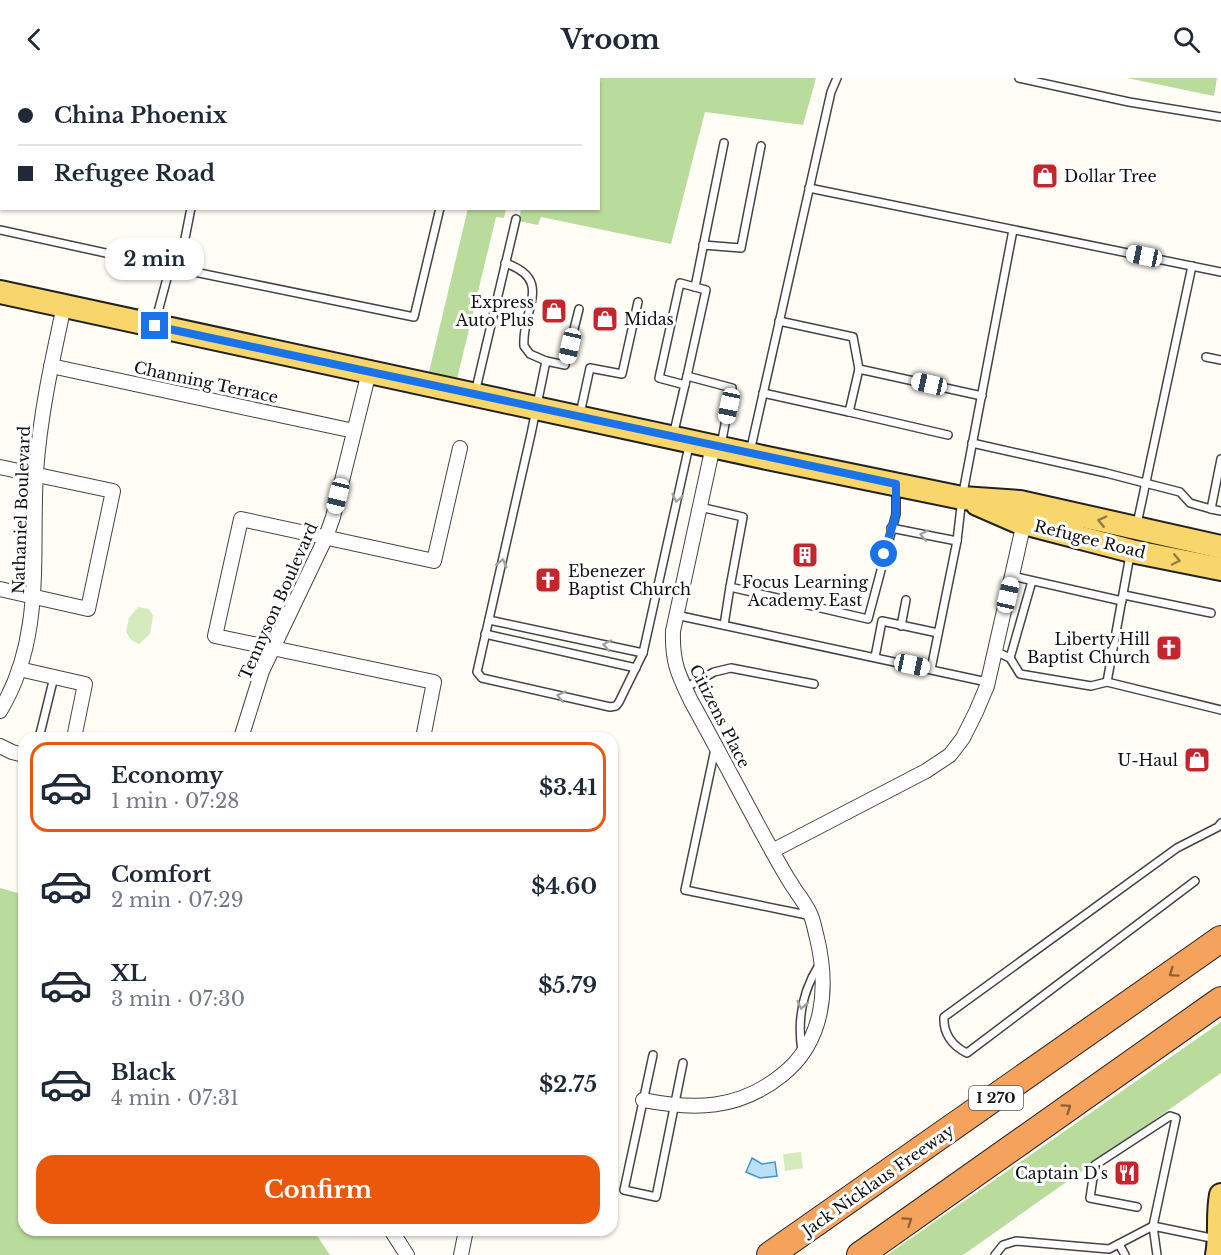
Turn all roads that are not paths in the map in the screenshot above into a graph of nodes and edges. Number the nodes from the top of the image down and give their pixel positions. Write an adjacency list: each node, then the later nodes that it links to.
1 (837, 78): 6 (lane)
2 (1019, 78): 3 (lane)
3 (1221, 117)
4 (724, 143): 12 (lane)
5 (761, 146): 12 (lane)
6 (809, 188): 11 (lane); 23 (lane)
7 (191, 210): 16 (lane)
8 (440, 210): 16 (lane)
9 (516, 219): 13 (lane)
10 (0, 230): 15 (lane)
11 (1013, 230): 14 (lane); 35 (lane)
12 (703, 245): 18 (lane)
13 (505, 263): 27 (lane); 34 (lane)
14 (1192, 266): 17 (lane); 50 (lane)
15 (170, 267): 16 (lane); 24 (lane)
16 (179, 269)
17 (1221, 272)
18 (695, 287): 31 (lane); 32 (lane)
19 (0, 292): 21 (main road, Refugee Road)
20 (638, 302): 38 (lane)
21 (64, 306): 24 (main road, Refugee Road); 28 (street, Nathaniel Boulevard)
22 (579, 309): 27 (lane)
23 (779, 321): 29 (lane); 33 (lane)
24 (155, 326): 30 (main road, Refugee Road)
25 (1206, 357): 26 (lane)
26 (1221, 360)
27 (546, 361): 36 (lane)
28 (51, 366): 39 (street, Channing Terrace); 48 (street, Nathaniel Boulevard)
29 (859, 369): 35 (lane); 37 (lane)
30 (369, 372): 34 (main road, Refugee Road); 39 (street, Tennyson Boulevard)
31 (687, 376): 32 (lane); 43 (lane)
32 (685, 385): 41 (lane)
33 (763, 393): 37 (lane); 45 (lane)
34 (474, 395): 36 (main road, Refugee Road)
35 (982, 396): 42 (lane)
36 (537, 409): 38 (main road, Refugee Road); 72 (lane, one-way to 36)
37 (849, 412): 40 (lane)
38 (579, 418): 41 (main road, Refugee Road)
39 (354, 431): 57 (street, Tennyson Boulevard)
40 (948, 435)
41 (681, 439): 43 (main road, Refugee Road); 80 (lane, one-way to 80)
42 (972, 443): 50 (lane); 51 (lane)
43 (716, 447): 45 (main road, Refugee Road); 52 (street, Citizens Place)
44 (460, 448): 57 (street)
45 (749, 454): 49 (main road, Refugee Road)
46 (1221, 459): 53 (lane)
47 (0, 467): 48 (street)
48 (36, 475): 66 (street, Nathaniel Boulevard); 66 (street)
49 (896, 484): 51 (main road, Refugee Road); 56 (lane)
50 (1146, 484): 53 (lane); 58 (lane)
51 (962, 498): 55 (main road, Refugee Road); 59 (lane)
52 (700, 507): 64 (lane); 70 (street, Citizens Place)
53 (1212, 509): 54 (lane)
54 (1221, 511)
55 (1026, 514): 58 (main road, Refugee Road); 62 (street)
56 (891, 528): 59 (lane, one-way to 56); 71 (lane)
57 (326, 537): 78 (street, Tennyson Boulevard); 78 (street)
58 (1133, 540): 60 (main road, Refugee Road); 61 (main road, Refugee Road, one-way to 61); 67 (lane)
59 (957, 541): 76 (lane)
60 (1221, 547)
61 (1221, 569)
62 (1012, 576): 63 (lane); 79 (street)
63 (1032, 581): 67 (lane); 82 (lane)
64 (730, 587): 71 (lane); 74 (lane)
65 (0, 589): 66 (street)
66 (34, 596): 84 (street, Nathaniel Boulevard)
67 (1123, 598): 69 (lane); 88 (lane)
68 (906, 600): 75 (lane)
69 (1211, 613)
70 (676, 615): 74 (lane); 90 (street, Citizens Place)
71 (868, 619): 73 (lane)
72 (489, 620): 77 (lane); 80 (lane, one-way to 72)
73 (882, 621): 75 (lane); 81 (lane)
74 (724, 625): 81 (lane)
75 (901, 626): 76 (lane)
76 (938, 633): 85 (lane)
77 (485, 634): 83 (lane); 83 (lane, one-way to 77)
78 (273, 649): 95 (street, Tennyson Boulevard); 96 (street)
79 (995, 651): 82 (lane); 87 (street)
80 (643, 653): 83 (lane)
81 (874, 657): 85 (lane)
82 (1010, 658): 88 (lane)
83 (636, 668)
84 (19, 669): 86 (street); 92 (street, Nathaniel Boulevard)
85 (931, 669): 87 (lane)
86 (54, 677): 93 (lane); 94 (street)
87 (987, 682): 101 (street)
88 (1107, 682): 91 (lane)
89 (814, 684): 90 (lane)
90 (685, 688): 98 (street, Citizens Place)
91 (1221, 710)
92 (0, 711)
93 (40, 732)
94 (75, 732)
95 (243, 732)
96 (424, 732)
97 (0, 746): 99 (street)
98 (716, 746): 101 (street, Citizens Place); 103 (lane)
99 (18, 753)
100 (1221, 823): 102 (lane)
101 (772, 851): 103 (street, Citizens Place)
102 (1195, 881)
103 (812, 916): 105 (street, Citizens Place)
104 (1221, 939): 121 (highway, Jack Nicklaus Freeway / I 270, one-way to 121)
105 (822, 960): 107 (street, Citizens Place); 107 (lane, one-way to 107)
106 (1221, 1000): 122 (highway, I 270, one-way to 106)
107 (802, 1054): 111 (street, Citizens Place)
108 (652, 1055): 110 (lane)
109 (683, 1063): 111 (lane)
110 (643, 1100): 111 (street, Citizens Place); 111 (lane)
111 (674, 1106)
112 (1221, 1195): 117 (main road)
113 (1137, 1207): 114 (lane)
114 (1153, 1226): 117 (lane); 118 (lane); 125 (lane)
115 (395, 1236): 119 (street)
116 (465, 1236): 120 (street)
117 (1220, 1242)
118 (1119, 1244): 123 (lane); 124 (lane)
119 (407, 1255)
120 (461, 1255)
121 (770, 1255)
122 (860, 1255)
123 (995, 1255)
124 (1125, 1255)
125 (1157, 1255)

